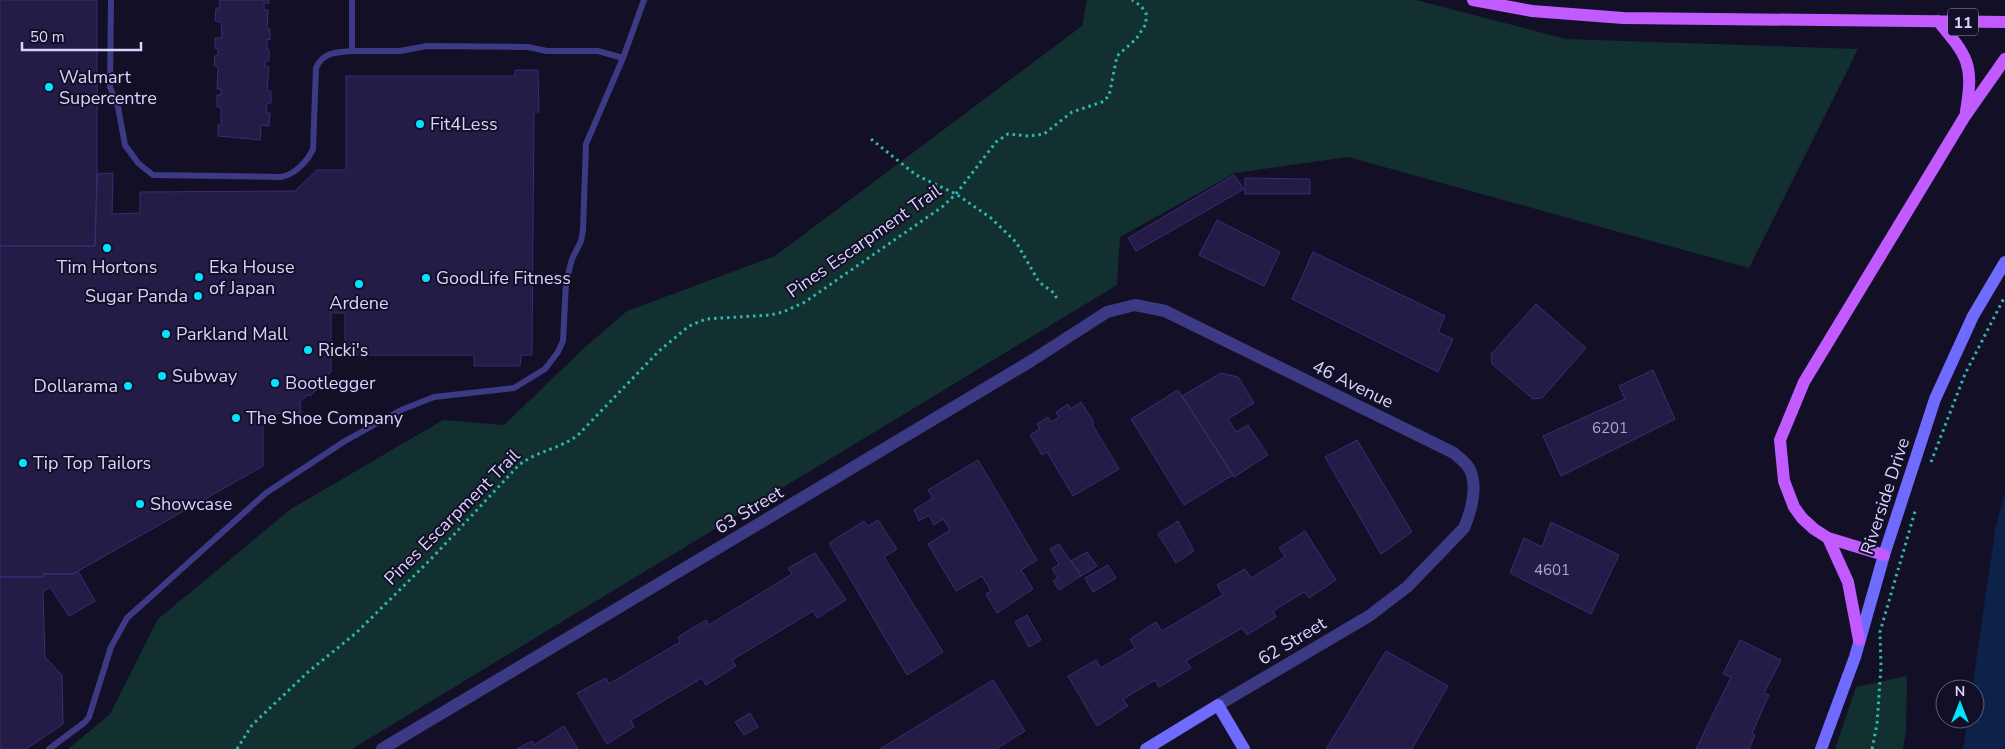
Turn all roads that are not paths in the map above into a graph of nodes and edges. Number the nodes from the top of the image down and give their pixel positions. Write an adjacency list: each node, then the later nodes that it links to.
1 (111, 0): 7 (lane)
2 (352, 0): 7 (lane)
3 (644, 0): 8 (lane)
4 (1473, 0): 5 (main road, 11)
5 (1938, 21): 6 (main road, 11); 10 (main road)
6 (2005, 22)
7 (352, 51): 8 (lane)
8 (623, 58): 18 (lane)
9 (2005, 58): 10 (main road)
10 (1965, 116): 13 (main road)
11 (2005, 262): 15 (main road, Riverside Drive)
12 (1135, 305): 14 (street, 46 Avenue); 19 (street, 63 Street)
13 (1828, 538): 15 (main road); 16 (main road)
14 (1445, 549): 17 (street, 62 Street)
15 (1884, 555): 16 (main road, Riverside Drive)
16 (1859, 640): 22 (main road, Riverside Drive)
17 (1218, 705): 20 (main road, 62 Street); 21 (main road)
18 (49, 749)
19 (382, 749)
20 (1146, 749)
21 (1244, 749)
22 (1821, 749)

